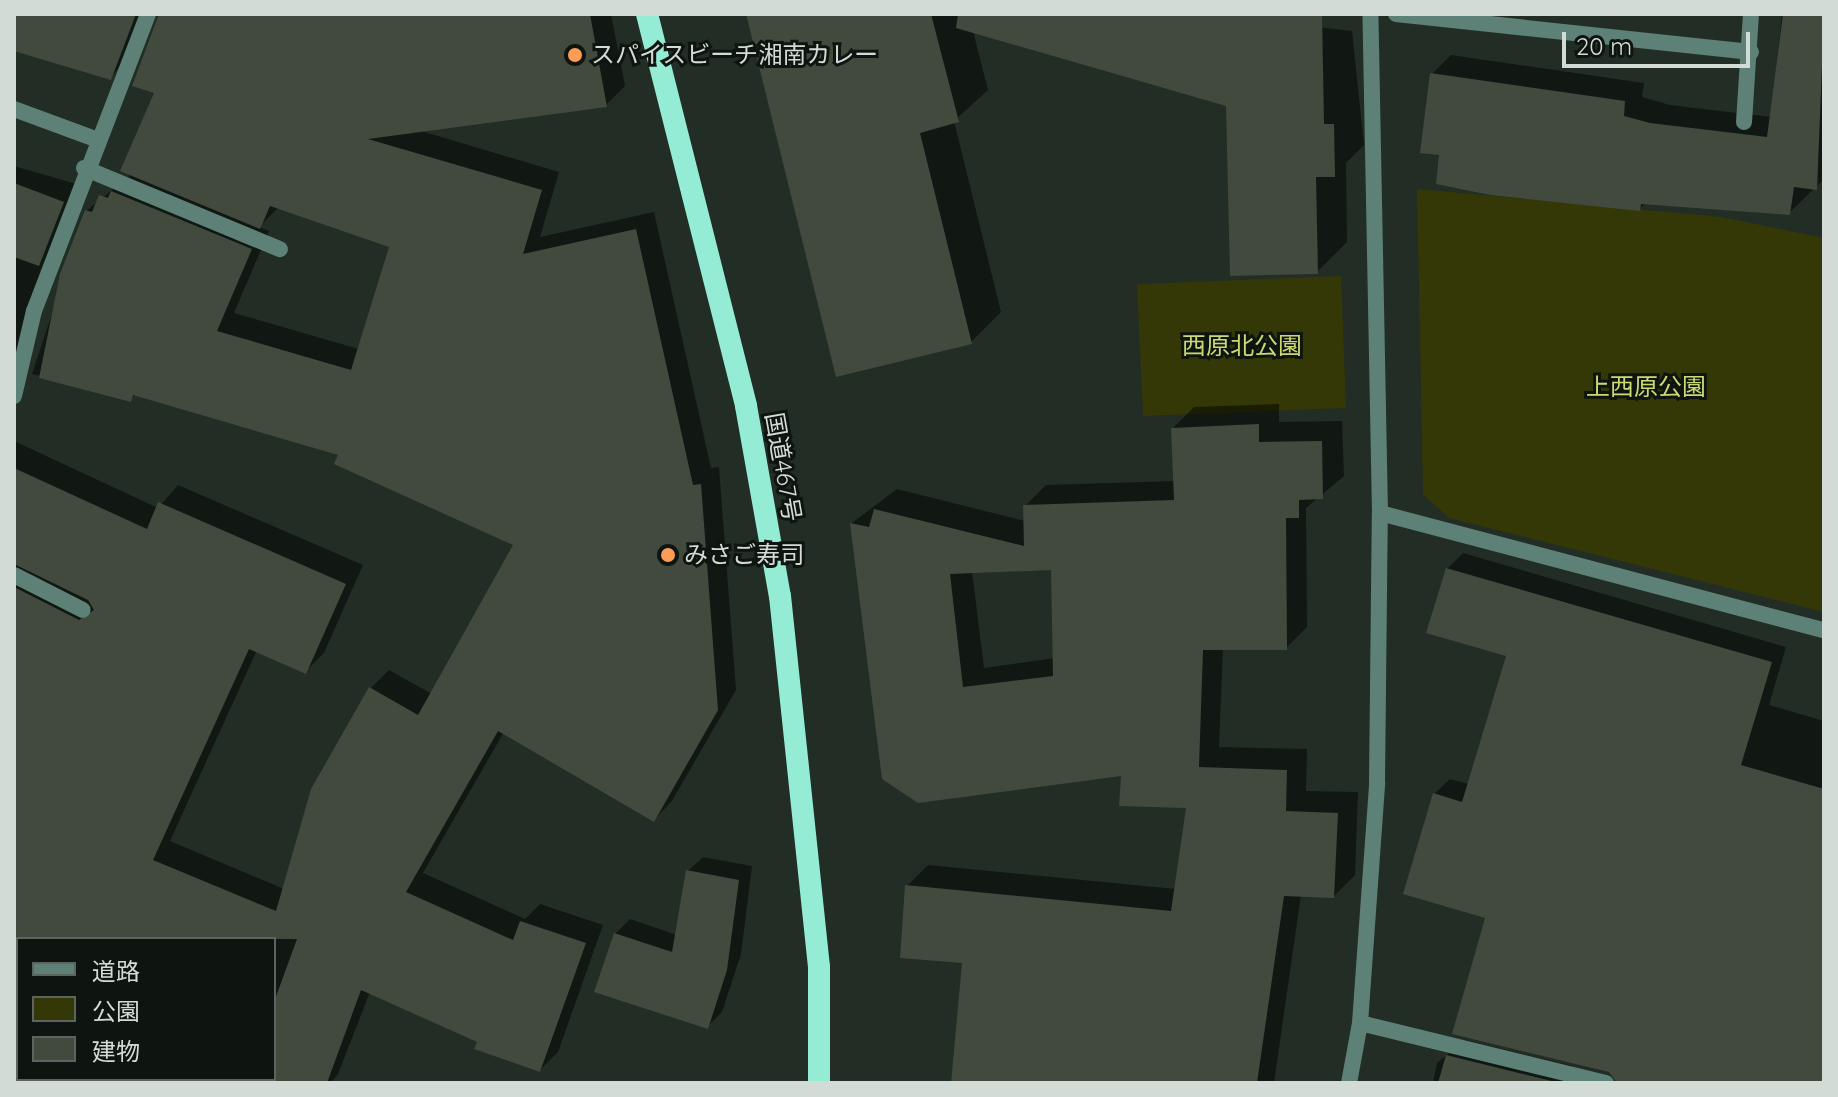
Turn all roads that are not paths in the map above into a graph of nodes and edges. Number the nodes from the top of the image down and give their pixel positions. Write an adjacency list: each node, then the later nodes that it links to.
1 (148, 14): 9 (street)
2 (647, 14): 18 (highway, 国道467号)
3 (1370, 14): 13 (street)
4 (1396, 14): 6 (street)
5 (1751, 14): 6 (street)
6 (1751, 52): 8 (street)
7 (14, 109): 9 (street)
8 (1744, 122)
9 (95, 139): 10 (street)
10 (84, 168): 11 (street); 12 (street)
11 (280, 249)
12 (14, 396)
13 (1380, 513): 16 (street); 17 (street)
14 (14, 575): 15 (street)
15 (83, 610)
16 (1824, 630)
17 (1360, 1023): 19 (street); 20 (street)
18 (819, 1083)
19 (1349, 1083)
20 (1606, 1083)

